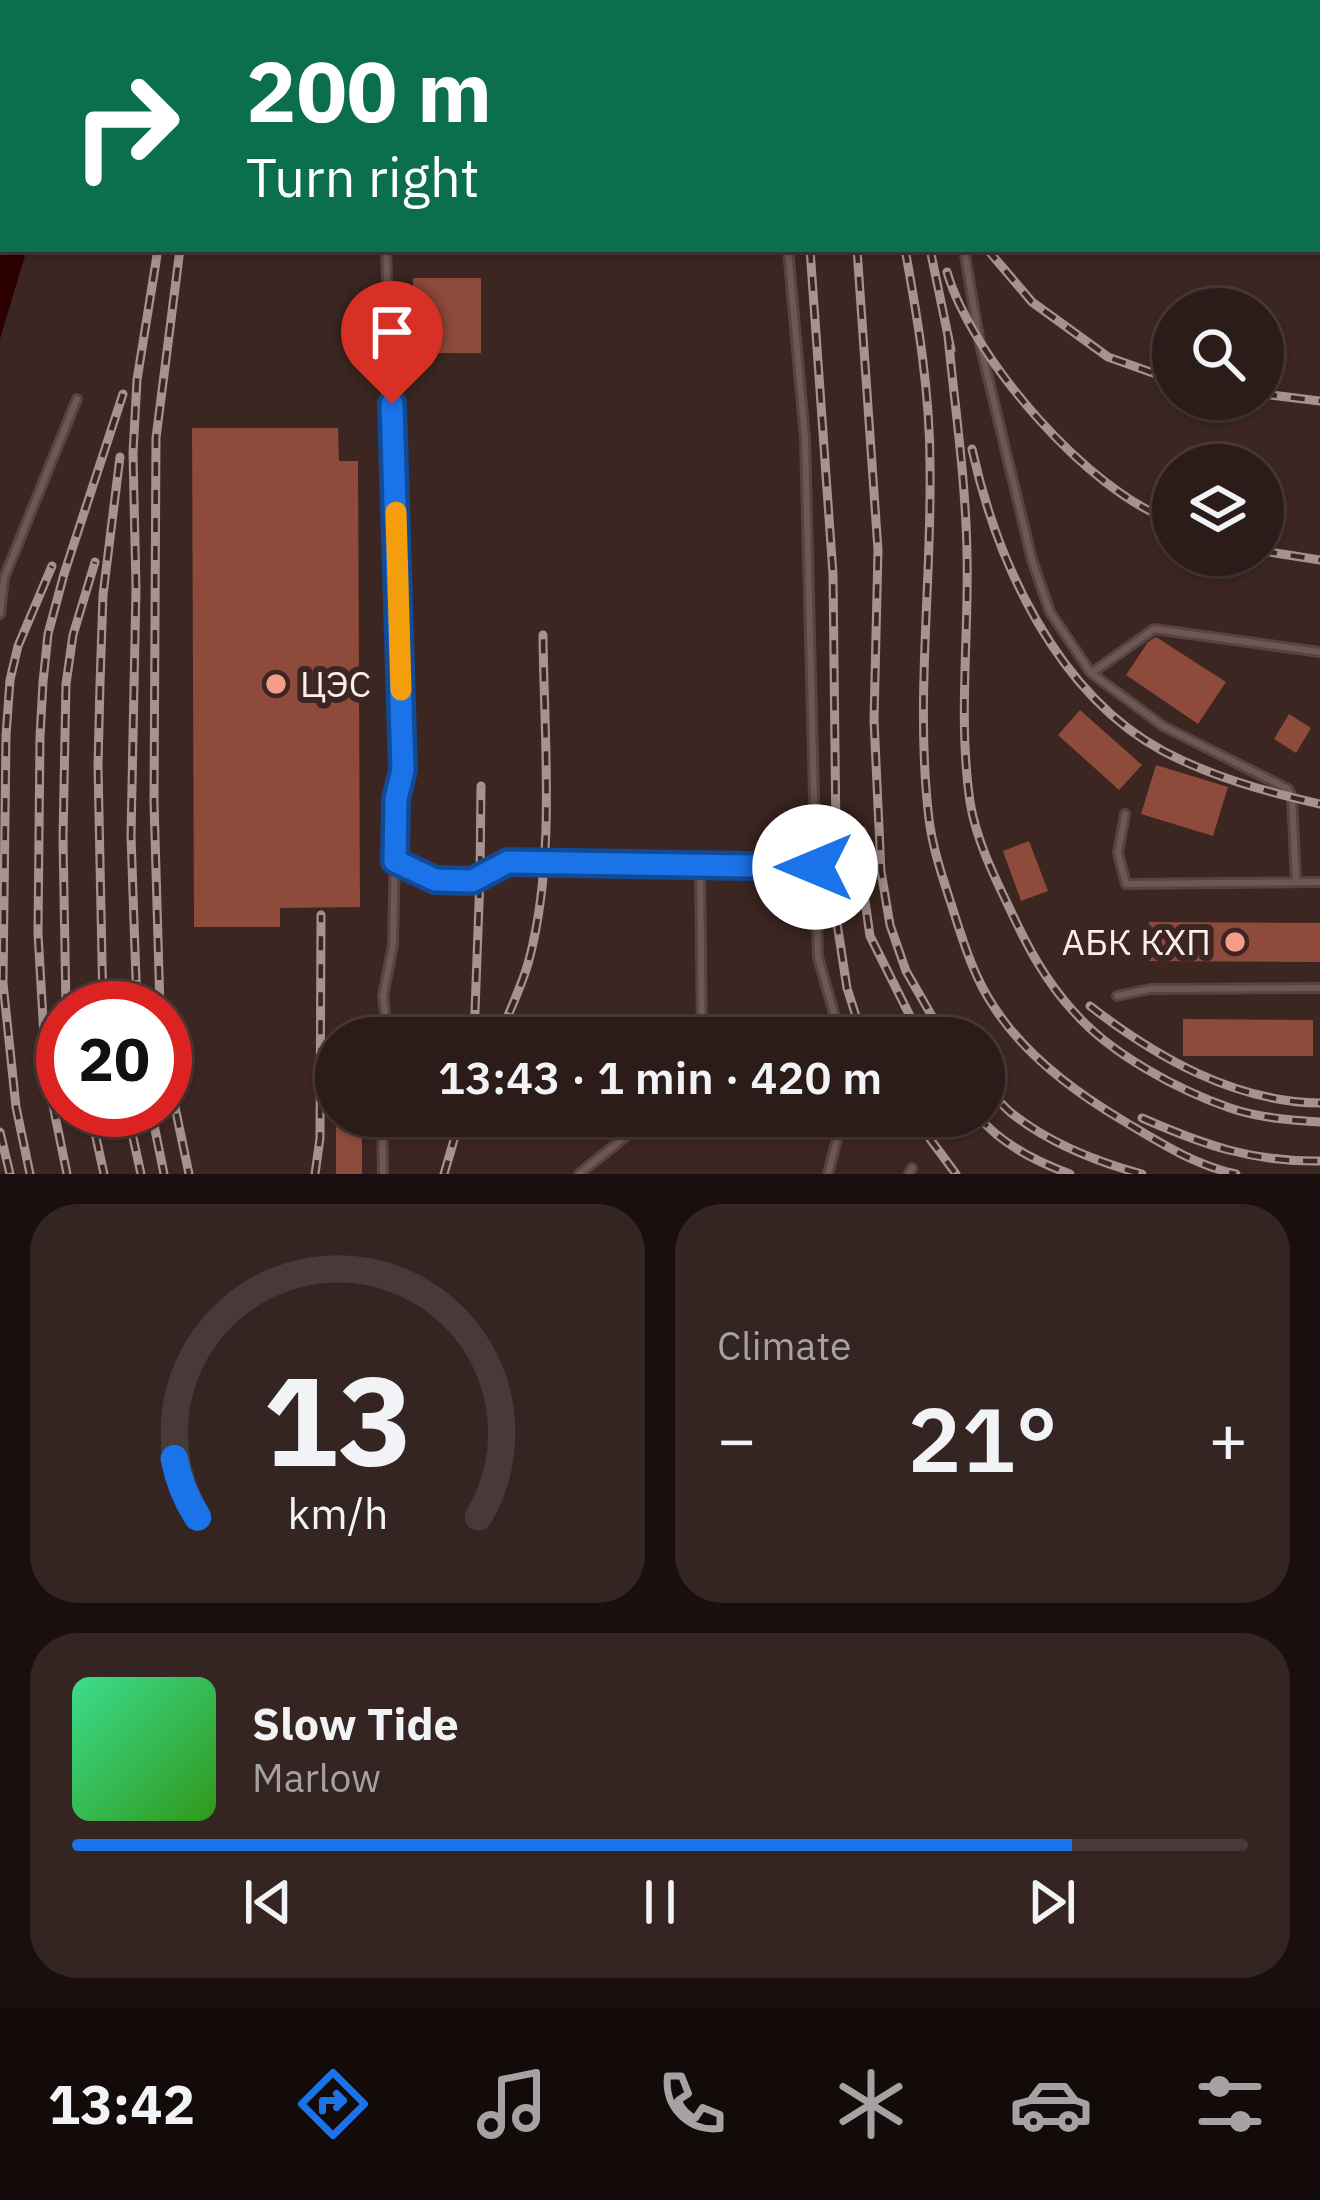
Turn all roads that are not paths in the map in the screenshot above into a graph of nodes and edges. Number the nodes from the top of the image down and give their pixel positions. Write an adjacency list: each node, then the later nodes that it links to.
1 (386, 252): 9 (lane)
2 (788, 252): 11 (lane)
3 (965, 252): 7 (lane)
4 (76, 399): 5 (lane)
5 (0, 614)
6 (1320, 652): 7 (lane)
7 (1091, 673): 12 (lane)
8 (1124, 814): 12 (lane)
9 (395, 861): 10 (lane); 16 (lane)
10 (700, 866): 11 (lane); 17 (lane)
11 (815, 867): 18 (lane)
12 (1296, 881): 13 (lane)
13 (1320, 882)
14 (1320, 988): 15 (lane)
15 (1117, 996)
16 (386, 1017)
17 (702, 1017)
18 (835, 1017)
19 (382, 1137): 22 (lane)
20 (625, 1137): 23 (lane)
21 (838, 1137): 24 (lane)
22 (383, 1174)
23 (579, 1174)
24 (828, 1174)

